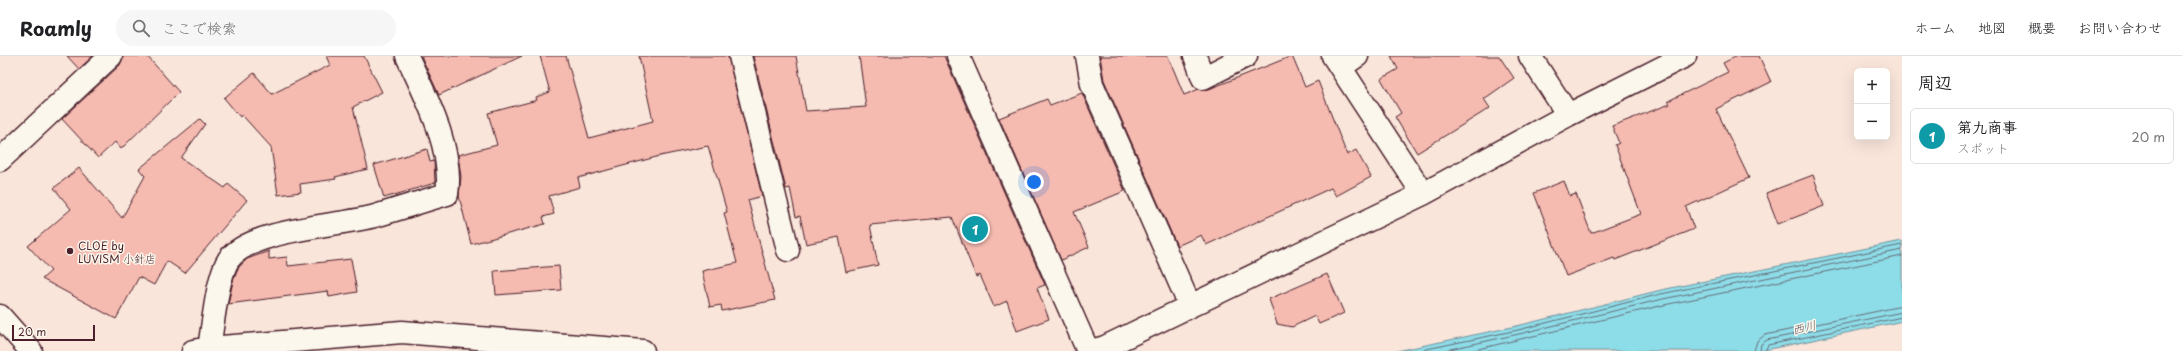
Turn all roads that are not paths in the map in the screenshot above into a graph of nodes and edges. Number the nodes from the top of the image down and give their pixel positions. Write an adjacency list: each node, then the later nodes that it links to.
1 (111, 56): 12 (street)
2 (407, 56): 17 (street)
3 (740, 56): 14 (street)
4 (958, 56): 20 (street)
5 (1087, 56): 15 (street)
6 (1195, 56): 7 (street)
7 (1246, 56)
8 (1530, 56): 11 (street)
9 (1685, 56): 11 (street)
10 (1344, 60): 13 (street)
11 (1568, 115): 13 (street)
12 (0, 160)
13 (1423, 194): 15 (street)
14 (788, 250)
15 (1190, 306): 20 (street)
16 (0, 316): 18 (street)
17 (201, 349): 19 (street)
18 (31, 351)
19 (643, 351)
20 (1089, 351)

